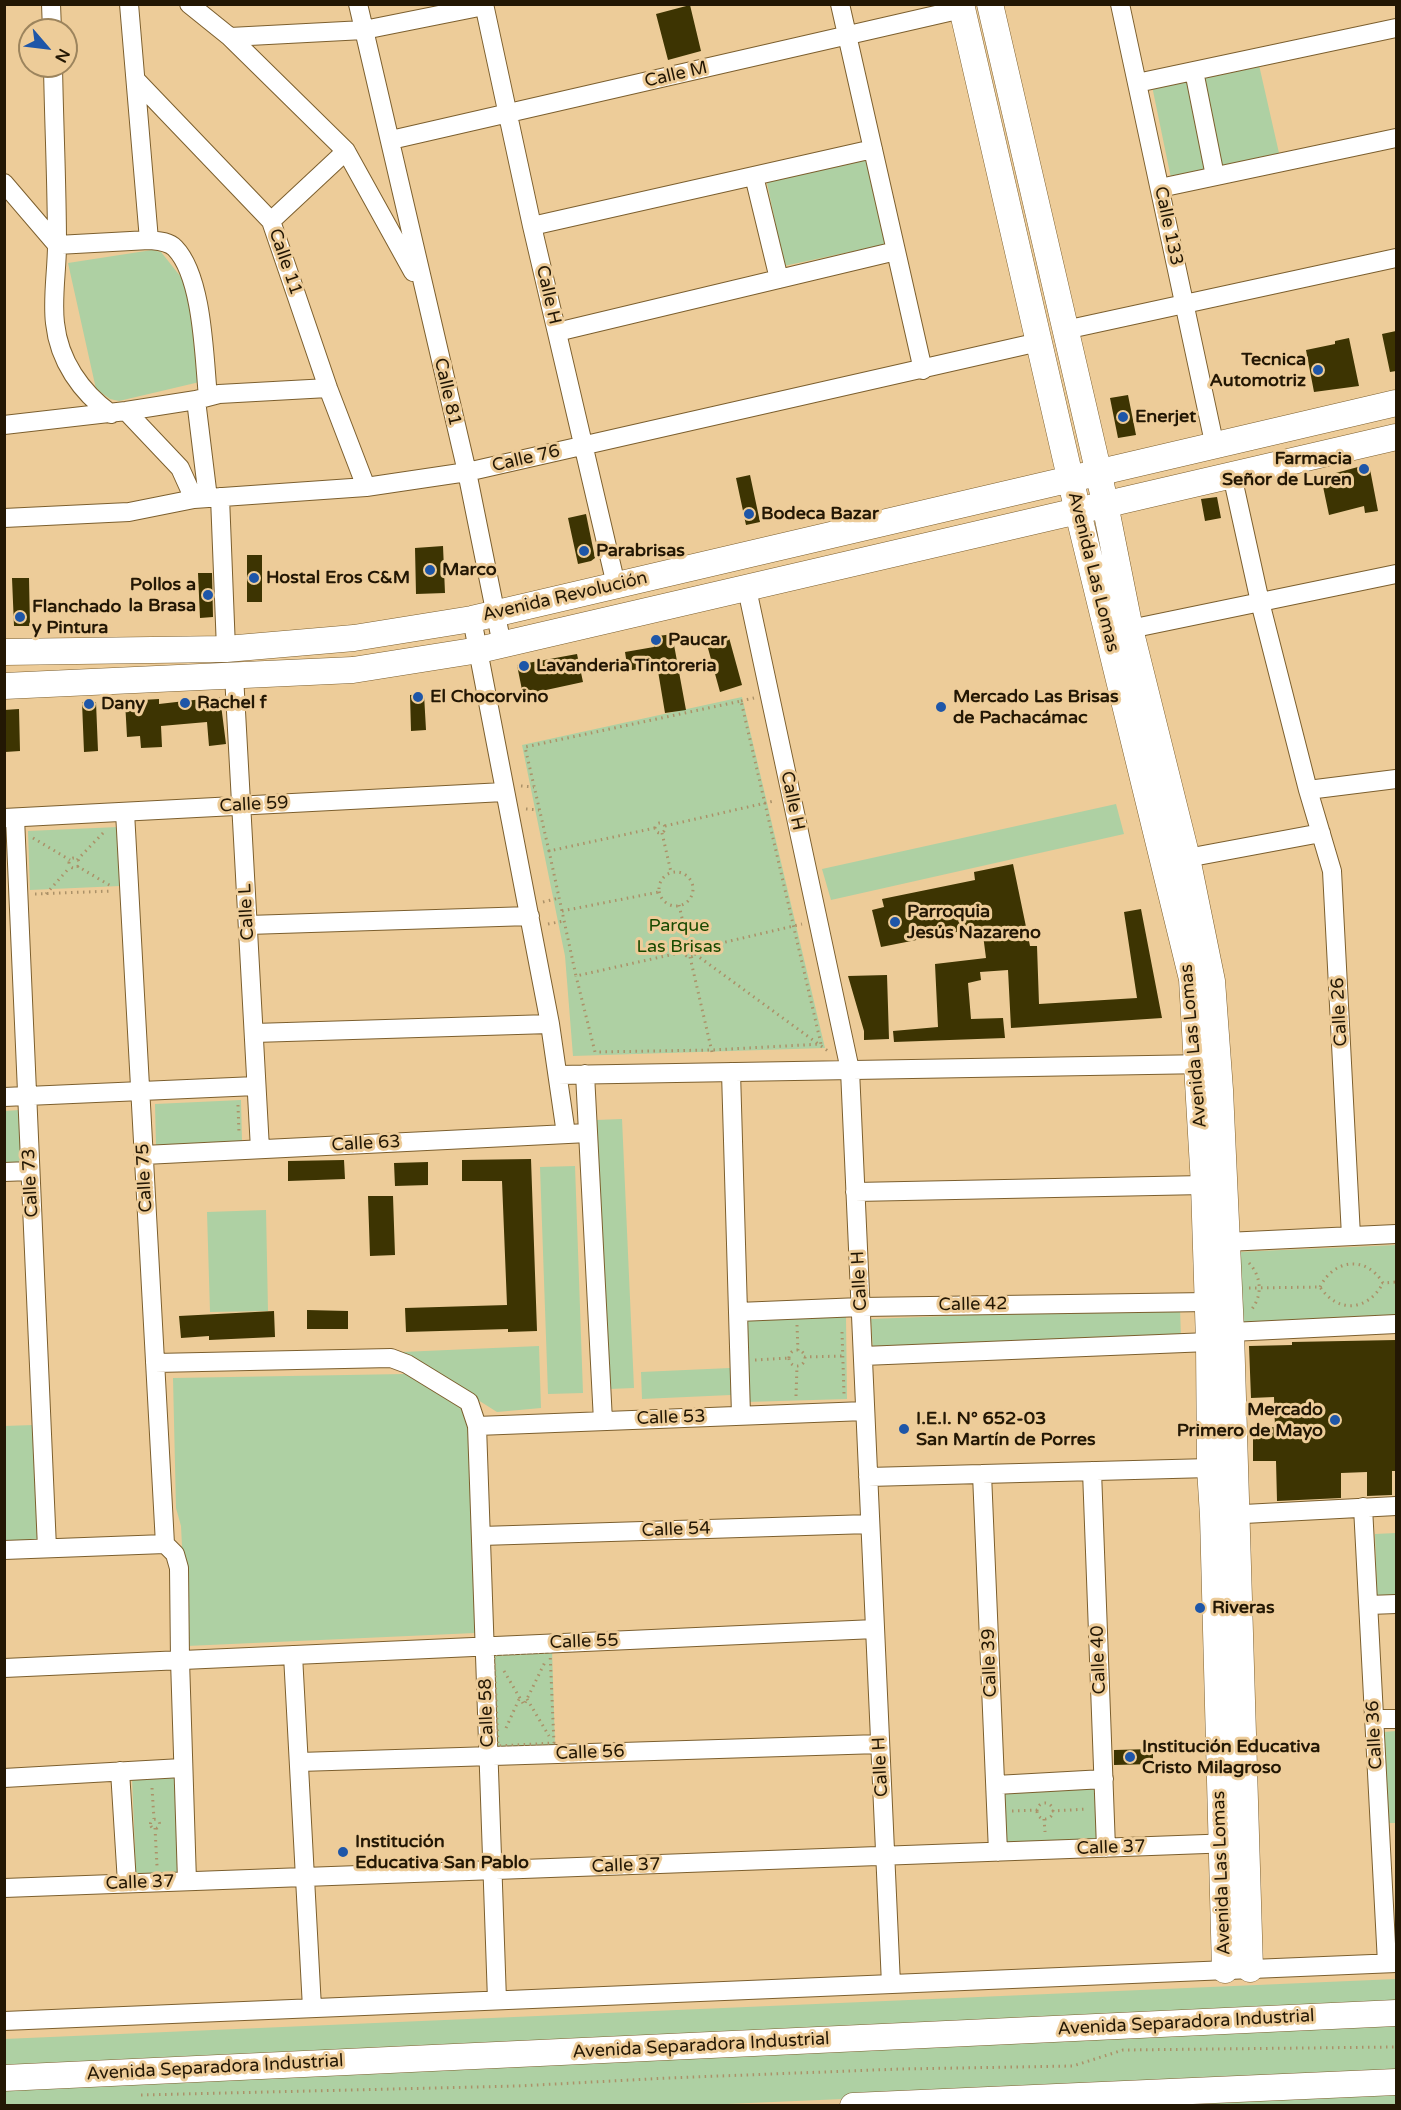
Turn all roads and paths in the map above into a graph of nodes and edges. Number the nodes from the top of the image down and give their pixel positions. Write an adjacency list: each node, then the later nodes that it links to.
1 (129, 4): 15 (street)
2 (189, 4): 12 (street)
3 (358, 4): 10 (street, Calle 81)
4 (840, 4): 11 (street)
5 (990, 4): 35 (street, Avenida Las Lomas)
6 (1120, 4): 16 (street, Calle 133)
7 (484, 5): 10 (street); 17 (street, Calle H)
8 (961, 7): 11 (street, Calle M); 37 (street, Avenida Las Lomas)
9 (1396, 28): 13 (street)
10 (364, 30): 12 (street); 19 (street, Calle 81)
11 (847, 35): 17 (street, Calle M); 20 (street)
12 (230, 37): 21 (street)
13 (1194, 71): 16 (street); 23 (street)
14 (53, 78): 29 (street)
15 (136, 80): 26 (street, Calle 11); 28 (street)
16 (1137, 83): 25 (street, Calle 133)
17 (506, 114): 19 (street, Calle M); 27 (street, Calle H)
18 (1396, 138): 23 (street)
19 (391, 140): 33 (street, Calle 81)
20 (873, 150): 22 (street); 30 (street)
21 (346, 151): 26 (street); 33 (street)
22 (754, 176): 27 (street); 32 (street)
23 (1215, 176): 25 (street)
24 (4, 183): 29 (street)
25 (1160, 188): 34 (street, Calle 133)
26 (272, 221): 39 (street, Calle 11)
27 (532, 226): 36 (street, Calle H)
28 (148, 240): 29 (street); 40 (street)
29 (57, 245): 42 (street)
30 (896, 251): 32 (street); 38 (street)
31 (1396, 258): 34 (street)
32 (779, 279): 36 (street)
33 (423, 289): 47 (street, Calle 81)
34 (1184, 304): 35 (street); 46 (street, Calle 133)
35 (1065, 330): 48 (street, Avenida Las Lomas)
36 (557, 332): 45 (street, Calle H)
37 (1039, 342): 38 (street, Calle 76); 50 (street, Avenida Las Lomas)
38 (923, 370): 45 (street, Calle 76)
39 (328, 388): 40 (street); 51 (street, Calle 11)
40 (202, 399): 42 (street); 52 (street)
41 (1396, 403): 46 (street, Avenida Revolución)
42 (118, 412): 43 (street); 52 (street)
43 (4, 425)
44 (1396, 437): 49 (street, Avenida Revolución)
45 (585, 446): 47 (street, Calle 76); 57 (street, Calle H)
46 (1215, 447): 48 (street, Avenida Revolución)
47 (467, 472): 51 (street, Calle 76); 60 (street, Calle 81)
48 (1099, 474): 50 (street, Avenida Revolución); 53 (street, Avenida Las Lomas)
49 (1232, 475): 53 (street, Avenida Revolución); 59 (street, Calle 26)
50 (1071, 479): 54 (street, Avenida Las Lomas); 57 (street, Avenida Revolución)
51 (366, 488): 52 (street, Calle 76)
52 (207, 498): 55 (street, Calle 76); 63 (street)
53 (1104, 504): 54 (street, Avenida Revolución); 61 (street, Avenida Las Lomas)
54 (1078, 512): 58 (street, Avenida Revolución); 107 (street, Avenida Las Lomas)
55 (4, 518)
56 (1396, 574): 59 (street)
57 (616, 585): 60 (street, Avenida Revolución)
58 (747, 588): 62 (street, Avenida Revolución); 70 (street, Calle H)
59 (1260, 602): 61 (street); 68 (street, Calle 26)
60 (484, 616): 62 (street, Calle 81); 63 (street, Avenida Revolución)
61 (1130, 629): 82 (street, Avenida Las Lomas)
62 (491, 648): 65 (street, Avenida Revolución); 69 (street, Calle 81)
63 (226, 649): 64 (street, Avenida Revolución)
64 (4, 652)
65 (234, 675): 66 (street, Avenida Revolución); 72 (street, Calle L)
66 (4, 686)
67 (1396, 779): 68 (street)
68 (1308, 790): 80 (street, Calle 26)
69 (504, 792): 72 (street, Calle 59); 93 (street, Calle 81)
70 (791, 797): 71 (path); 94 (street, Calle H)
71 (765, 803): 76 (path); 81 (path); 96 (path)
72 (241, 806): 73 (street, Calle 59); 95 (street, Calle L)
73 (125, 812): 74 (street, Calle 59); 75 (path); 113 (street, Calle 75)
74 (12, 821): 83 (path); 90 (street, Calle 73)
75 (111, 826): 77 (path); 84 (path)
76 (665, 826): 78 (path); 79 (path)
77 (98, 827)
78 (655, 828): 79 (path); 81 (path)
79 (662, 833): 87 (path)
80 (1321, 833): 82 (street); 127 (street, Calle 26)
81 (549, 852): 92 (path)
82 (1187, 858): 107 (street, Avenida Las Lomas)
83 (70, 860): 84 (path); 86 (path)
84 (77, 860): 85 (path)
85 (77, 866): 86 (path); 89 (path)
86 (70, 867): 89 (path)
87 (671, 873): 88 (path); 91 (path)
88 (659, 892): 91 (path); 92 (path)
89 (46, 894): 90 (path)
90 (18, 895): 114 (street, Calle 73)
91 (679, 905): 97 (path)
92 (562, 911): 102 (path)
93 (530, 916): 95 (street); 103 (street, Calle 81)
94 (818, 920): 96 (path); 108 (street, Calle H)
95 (248, 926): 104 (street, Calle L)
96 (794, 926): 98 (path); 105 (path)
97 (688, 944): 98 (path); 99 (path)
98 (696, 949): 100 (path)
99 (683, 952): 101 (path); 102 (path)
100 (695, 954): 101 (path); 105 (path)
101 (690, 957): 106 (path)
102 (576, 976): 106 (path)
103 (550, 1023): 104 (street); 110 (street, Calle 81)
104 (254, 1033): 112 (street, Calle L)
105 (821, 1044): 106 (path); 108 (path)
106 (712, 1050): 109 (path)
107 (1208, 1064): 108 (street); 124 (street, Avenida Las Lomas); 128 (street, Avenida Las Lomas)
108 (850, 1070): 109 (street); 125 (street, Calle H)
109 (724, 1072): 111 (street); 137 (street)
110 (558, 1074): 111 (street); 118 (street, Calle 81)
111 (585, 1074): 117 (street)
112 (256, 1086): 113 (street); 120 (street, Calle L)
113 (140, 1091): 114 (street); 121 (street, Calle 75)
114 (27, 1096): 115 (street); 122 (street, Calle 73)
115 (4, 1097)
116 (238, 1105): 119 (path)
117 (588, 1133): 118 (street, Calle 63); 154 (street)
118 (566, 1134): 120 (street, Calle 63)
119 (240, 1138)
120 (260, 1149): 121 (street, Calle 63)
121 (144, 1155): 148 (street, Calle 75)
122 (30, 1171): 123 (street); 166 (street, Calle 73)
123 (4, 1172)
124 (1204, 1185): 125 (street); 135 (street, Avenida Las Lomas)
125 (855, 1192): 136 (street, Calle H)
126 (1396, 1234): 127 (street)
127 (1351, 1236): 128 (street)
128 (1226, 1242): 134 (street, Avenida Las Lomas)
129 (1351, 1257): 130 (path)
130 (1351, 1263): 132 (path); 133 (path)
131 (1396, 1282): 132 (path)
132 (1383, 1283): 133 (path)
133 (1320, 1287): 134 (path)
134 (1229, 1288): 141 (street, Avenida Las Lomas)
135 (1208, 1302): 136 (street, Calle 42); 141 (street, Avenida Las Lomas)
136 (861, 1307): 137 (street, Calle 42); 144 (street, Calle H)
137 (738, 1312): 153 (street)
138 (797, 1322): 142 (path)
139 (1396, 1324): 141 (street)
140 (842, 1332): 143 (path)
141 (1220, 1337): 144 (street); 156 (street, Avenida Las Lomas); 162 (street, Avenida Las Lomas)
142 (798, 1351): 145 (path); 146 (path)
143 (843, 1356): 145 (path); 150 (path)
144 (863, 1356): 152 (street, Calle H)
145 (804, 1357): 149 (path)
146 (789, 1358): 147 (path); 149 (path)
147 (749, 1360)
148 (155, 1363): 155 (street); 165 (street, Calle 75)
149 (797, 1366): 151 (path)
150 (844, 1395)
151 (796, 1396)
152 (865, 1411): 153 (street, Calle 53); 159 (street, Calle H)
153 (741, 1415): 154 (street, Calle 53)
154 (603, 1421): 155 (street, Calle 53)
155 (477, 1426): 164 (street, Calle 58)
156 (1210, 1468): 157 (street); 162 (street, Avenida Las Lomas)
157 (1092, 1471): 158 (street); 188 (street, Calle 40)
158 (982, 1474): 159 (street); 189 (street, Calle 39)
159 (868, 1477): 163 (street, Calle H)
160 (1396, 1506): 161 (street)
161 (1363, 1507): 162 (street); 169 (street, Calle 36)
162 (1225, 1515): 198 (street, Avenida Las Lomas); 199 (street, Avenida Las Lomas)
163 (870, 1524): 164 (street, Calle 54); 170 (street, Calle H)
164 (481, 1536): 172 (street, Calle 58)
165 (165, 1544): 166 (street); 174 (street)
166 (47, 1548): 167 (street)
167 (4, 1550)
168 (1396, 1604): 169 (street)
169 (1369, 1605): 178 (street, Calle 36)
170 (875, 1629): 171 (street, Calle 55); 181 (street, Calle H)
171 (551, 1648): 172 (street, Calle 55); 172 (path); 177 (path); 180 (path)
172 (489, 1649): 173 (street, Calle 55); 176 (path); 182 (street, Calle 58); 182 (path)
173 (293, 1655): 174 (street, Calle 55); 183 (street)
174 (180, 1660): 175 (street, Calle 55); 184 (street)
175 (4, 1668)
176 (520, 1697): 177 (path); 182 (path)
177 (527, 1699): 180 (path)
178 (1374, 1719): 179 (street); 197 (street, Calle 36)
179 (1396, 1719)
180 (554, 1743): 182 (path)
181 (880, 1744): 182 (street, Calle 56); 202 (street, Calle H)
182 (495, 1753): 183 (street, Calle 56); 203 (street, Calle 58)
183 (299, 1762): 205 (street)
184 (182, 1768): 185 (street); 206 (street)
185 (120, 1771): 186 (street); 207 (street)
186 (4, 1778)
187 (152, 1778): 193 (path)
188 (1099, 1780): 189 (street); 192 (path); 200 (street, Calle 40)
189 (996, 1785): 191 (street, Calle 39)
190 (1037, 1810): 191 (path); 192 (path); 194 (path)
191 (996, 1811): 201 (street, Calle 39)
192 (1052, 1811): 194 (path)
193 (154, 1819): 195 (path); 195 (path)
194 (1044, 1819): 196 (path)
195 (155, 1828): 204 (path)
196 (1045, 1836)
197 (1388, 1838): 209 (street, Calle 36)
198 (1247, 1843): 199 (street, Calle 37); 210 (street, Avenida Las Lomas)
199 (1221, 1844): 200 (street, Calle 37); 211 (street, Avenida Las Lomas)
200 (1106, 1848): 201 (street, Calle 37)
201 (998, 1852): 202 (street, Calle 37)
202 (885, 1856): 203 (street, Calle 37); 212 (street, Calle H)
203 (493, 1870): 205 (street, Calle 37); 213 (street, Calle 58)
204 (157, 1872)
205 (305, 1877): 206 (street, Calle 37); 214 (street)
206 (187, 1881): 207 (street, Calle 37)
207 (128, 1884): 208 (street, Calle 37)
208 (4, 1888)
209 (1392, 1963): 210 (street)
210 (1250, 1969): 211 (street)
211 (1225, 1970): 212 (street)
212 (891, 1984): 213 (street)
213 (497, 2000): 214 (street)
214 (312, 2008): 216 (street)
215 (1396, 2013): 218 (street, Avenida Separadora Industrial)
216 (4, 2021)
217 (1396, 2047): 220 (path)
218 (4, 2078)
219 (1396, 2082): 221 (street)
220 (132, 2095)
221 (853, 2106)

